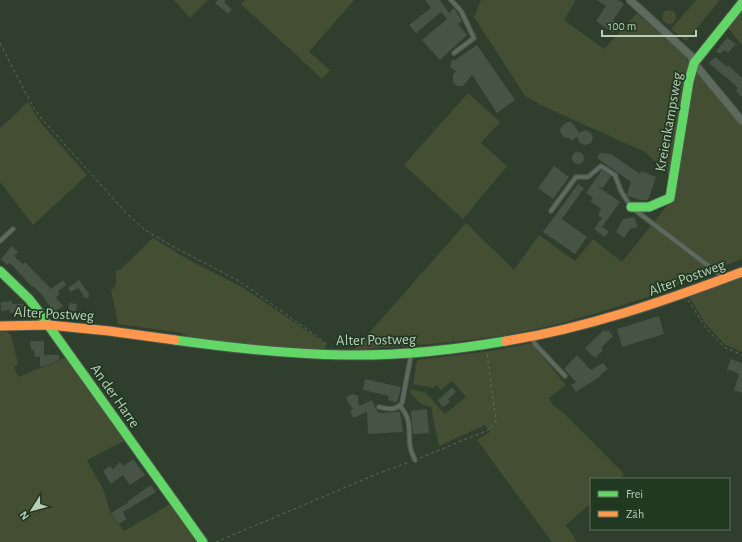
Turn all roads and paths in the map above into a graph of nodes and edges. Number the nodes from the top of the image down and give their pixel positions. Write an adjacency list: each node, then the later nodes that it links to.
1 (451, 0): 5 (lane)
2 (630, 0): 6 (street)
3 (742, 3): 6 (main road, Kreienkampsweg)
4 (0, 42): 21 (path)
5 (454, 53)
6 (694, 63): 7 (street); 8 (main road, Kreienkampsweg)
7 (742, 121)
8 (631, 207): 9 (lane); 14 (lane)
9 (551, 211)
10 (13, 229): 11 (lane)
11 (0, 241)
12 (0, 271): 16 (main road, An der Harre)
13 (742, 272): 14 (main road, Alter Postweg)
14 (726, 279): 15 (main road, Alter Postweg)
15 (684, 295): 18 (main road, Alter Postweg); 22 (path)
16 (48, 325): 17 (main road, Alter Postweg); 21 (main road, Alter Postweg); 27 (main road, An der Harre)
17 (0, 326)
18 (532, 338): 19 (main road, Alter Postweg); 23 (lane)
19 (486, 346): 20 (main road, Alter Postweg); 26 (path)
20 (412, 354): 21 (main road, Alter Postweg); 24 (lane)
21 (333, 355)
22 (742, 355)
23 (565, 376)
24 (400, 406): 25 (lane); 26 (lane)
25 (379, 407)
26 (415, 460): 28 (path)
27 (203, 542)
28 (216, 542)

